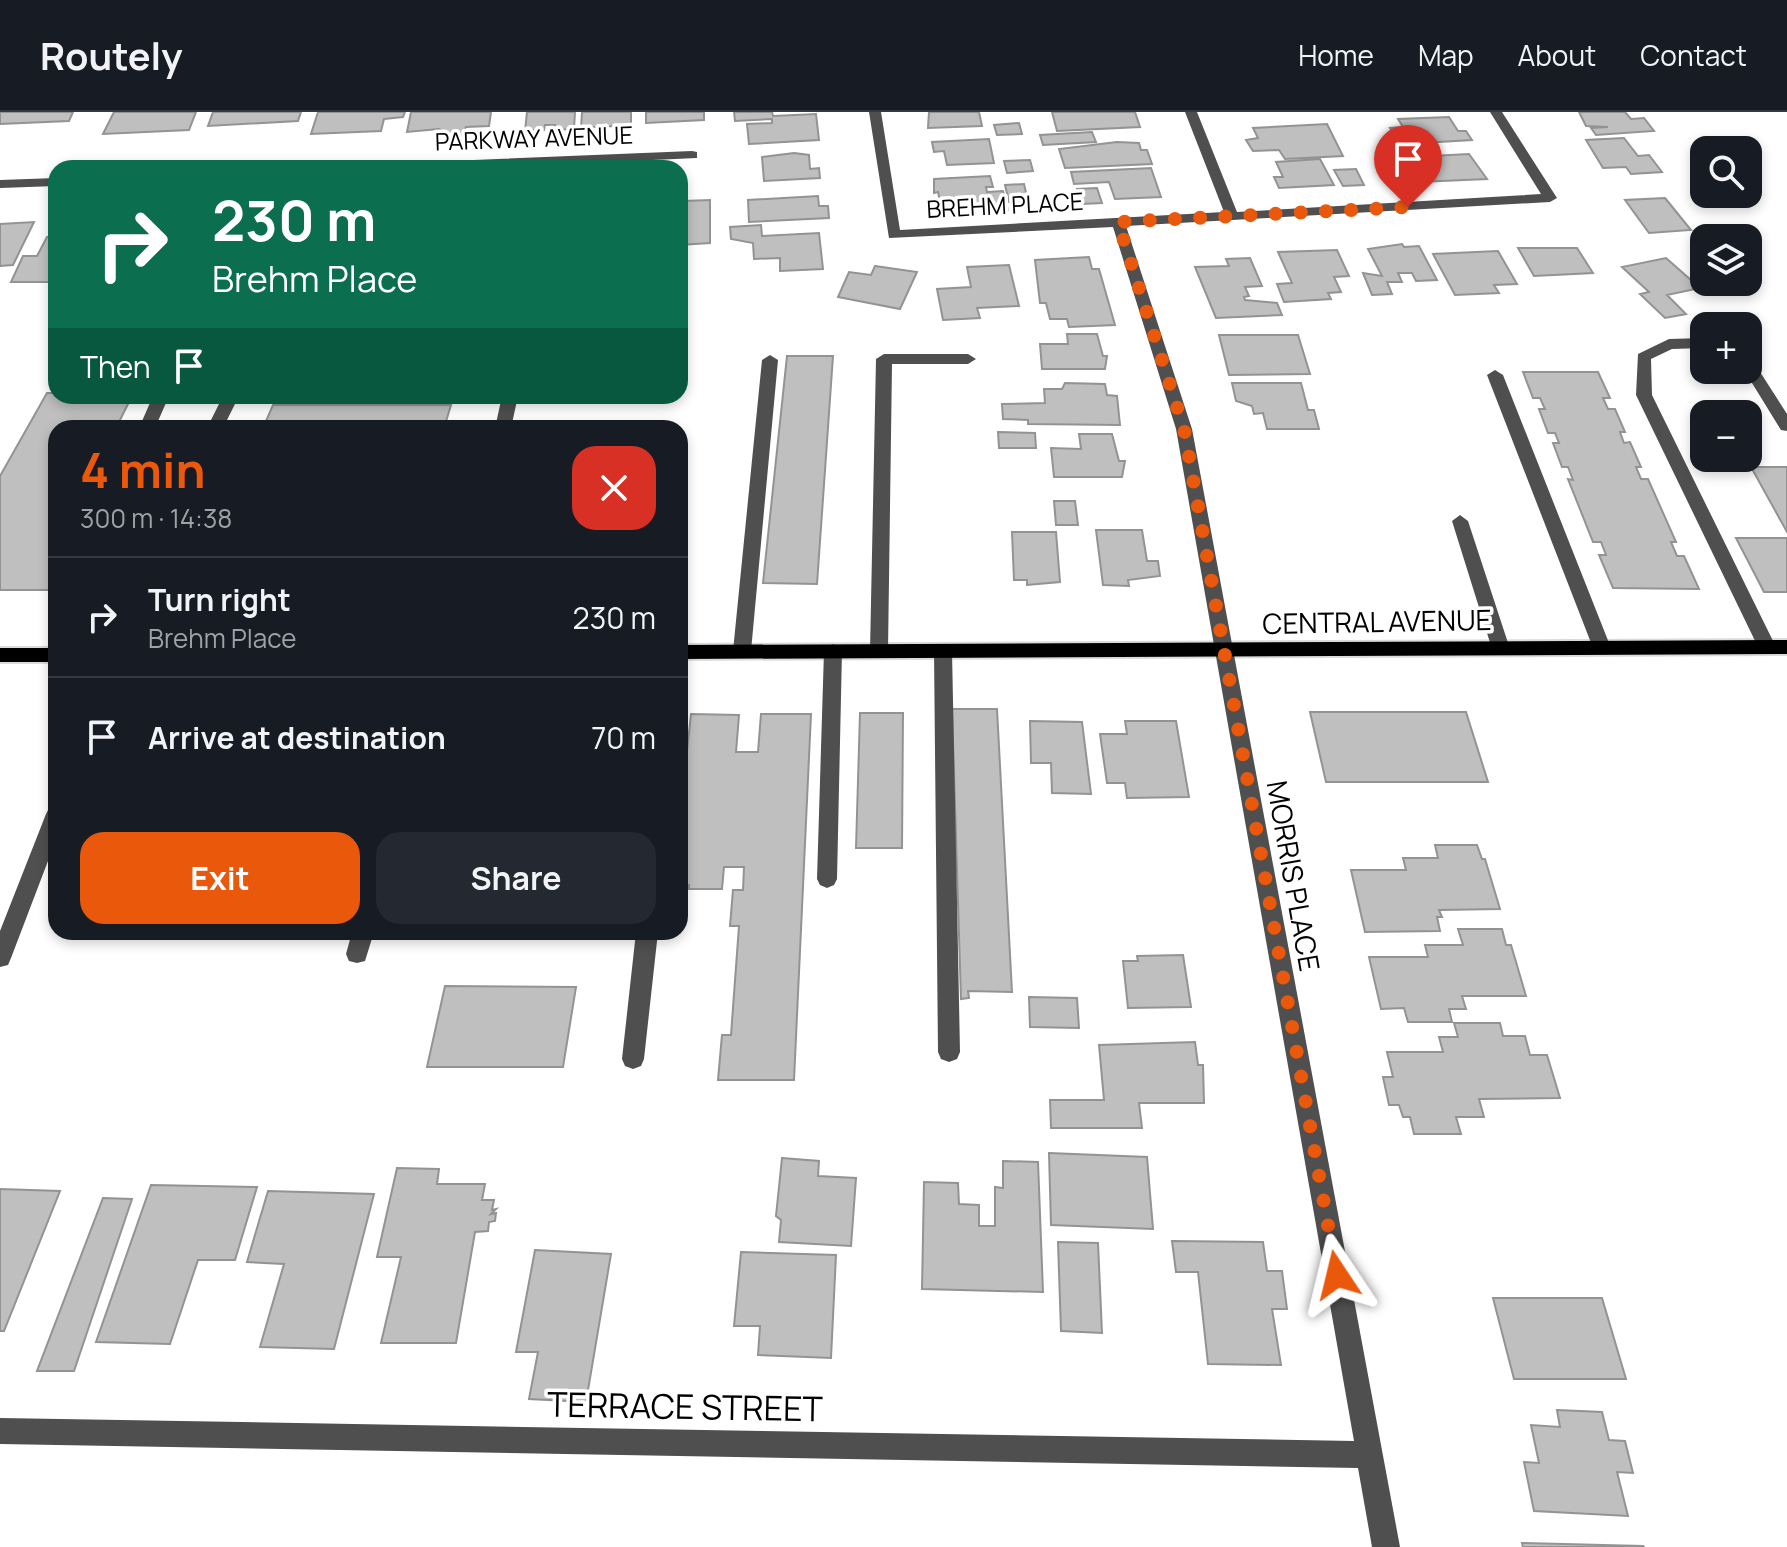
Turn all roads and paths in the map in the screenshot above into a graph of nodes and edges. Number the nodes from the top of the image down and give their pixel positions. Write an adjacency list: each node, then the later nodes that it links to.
1 (875, 112): 9 (street, BREHM PLACE)
2 (1191, 112): 8 (street)
3 (1496, 112): 8 (street, BREHM PLACE)
4 (692, 155): 5 (street, PARKWAY AVENUE)
5 (571, 160)
6 (48, 182): 7 (street)
7 (0, 184)
8 (1232, 216): 9 (street, BREHM PLACE)
9 (1118, 222): 26 (street, MORRIS PLACE)
10 (1690, 343): 17 (street)
11 (968, 359): 23 (street)
12 (770, 360): 21 (street)
13 (1495, 375): 19 (street)
14 (1761, 384): 15 (street)
15 (1787, 426)
16 (1460, 521): 20 (street)
17 (1767, 647): 18 (main road, CENTRAL AVENUE); 19 (main road, CENTRAL AVENUE)
18 (1787, 647)
19 (1602, 648): 20 (main road, CENTRAL AVENUE)
20 (1501, 649): 26 (main road, CENTRAL AVENUE)
21 (742, 651): 22 (main road, CENTRAL AVENUE); 25 (main road, CENTRAL AVENUE)
22 (833, 651): 23 (main road, CENTRAL AVENUE); 30 (street)
23 (879, 651): 24 (main road, CENTRAL AVENUE)
24 (943, 651): 26 (main road, CENTRAL AVENUE); 35 (street)
25 (688, 652)
26 (1224, 652): 38 (street, MORRIS PLACE)
27 (0, 655): 28 (main road)
28 (48, 655)
29 (48, 835): 34 (street)
30 (827, 879)
31 (361, 940): 33 (street)
32 (646, 940): 36 (street)
33 (357, 954)
34 (0, 958)
35 (949, 1052)
36 (633, 1059)
37 (0, 1431): 38 (street, TERRACE STREET)
38 (1370, 1455): 39 (street, MORRIS PLACE)
39 (1386, 1547)

